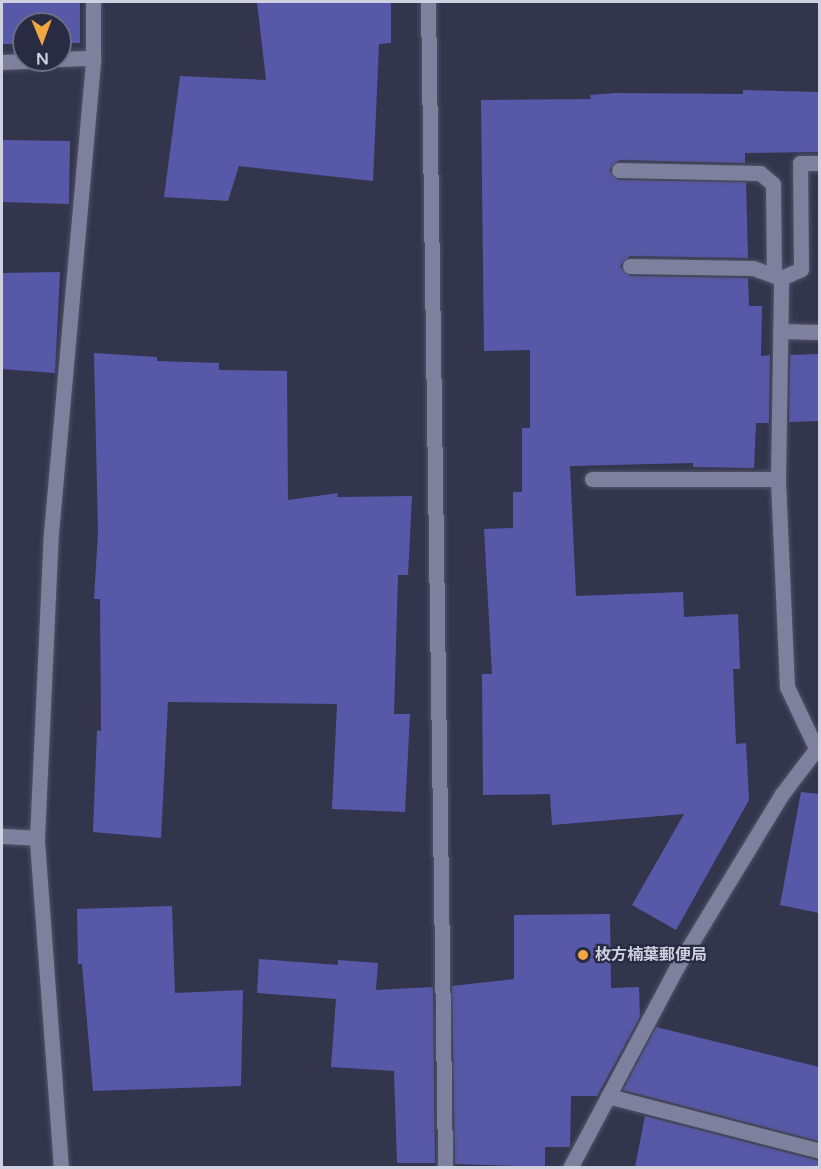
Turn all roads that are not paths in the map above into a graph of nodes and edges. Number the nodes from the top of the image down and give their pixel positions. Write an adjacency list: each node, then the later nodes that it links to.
1 (93, 2): 3 (street)
2 (428, 2): 19 (street)
3 (93, 58): 4 (street); 15 (street)
4 (72, 59)
5 (819, 163): 8 (street)
6 (619, 170): 8 (street)
7 (630, 266): 8 (street)
8 (777, 276): 9 (street)
9 (780, 331): 10 (street); 11 (street)
10 (819, 332)
11 (778, 478): 12 (street); 13 (street)
12 (592, 479)
13 (818, 746): 16 (street)
14 (2, 836): 15 (street)
15 (37, 838): 18 (street)
16 (608, 1096): 17 (street); 20 (street)
17 (819, 1151)
18 (61, 1167)
19 (445, 1167)
20 (570, 1167)

